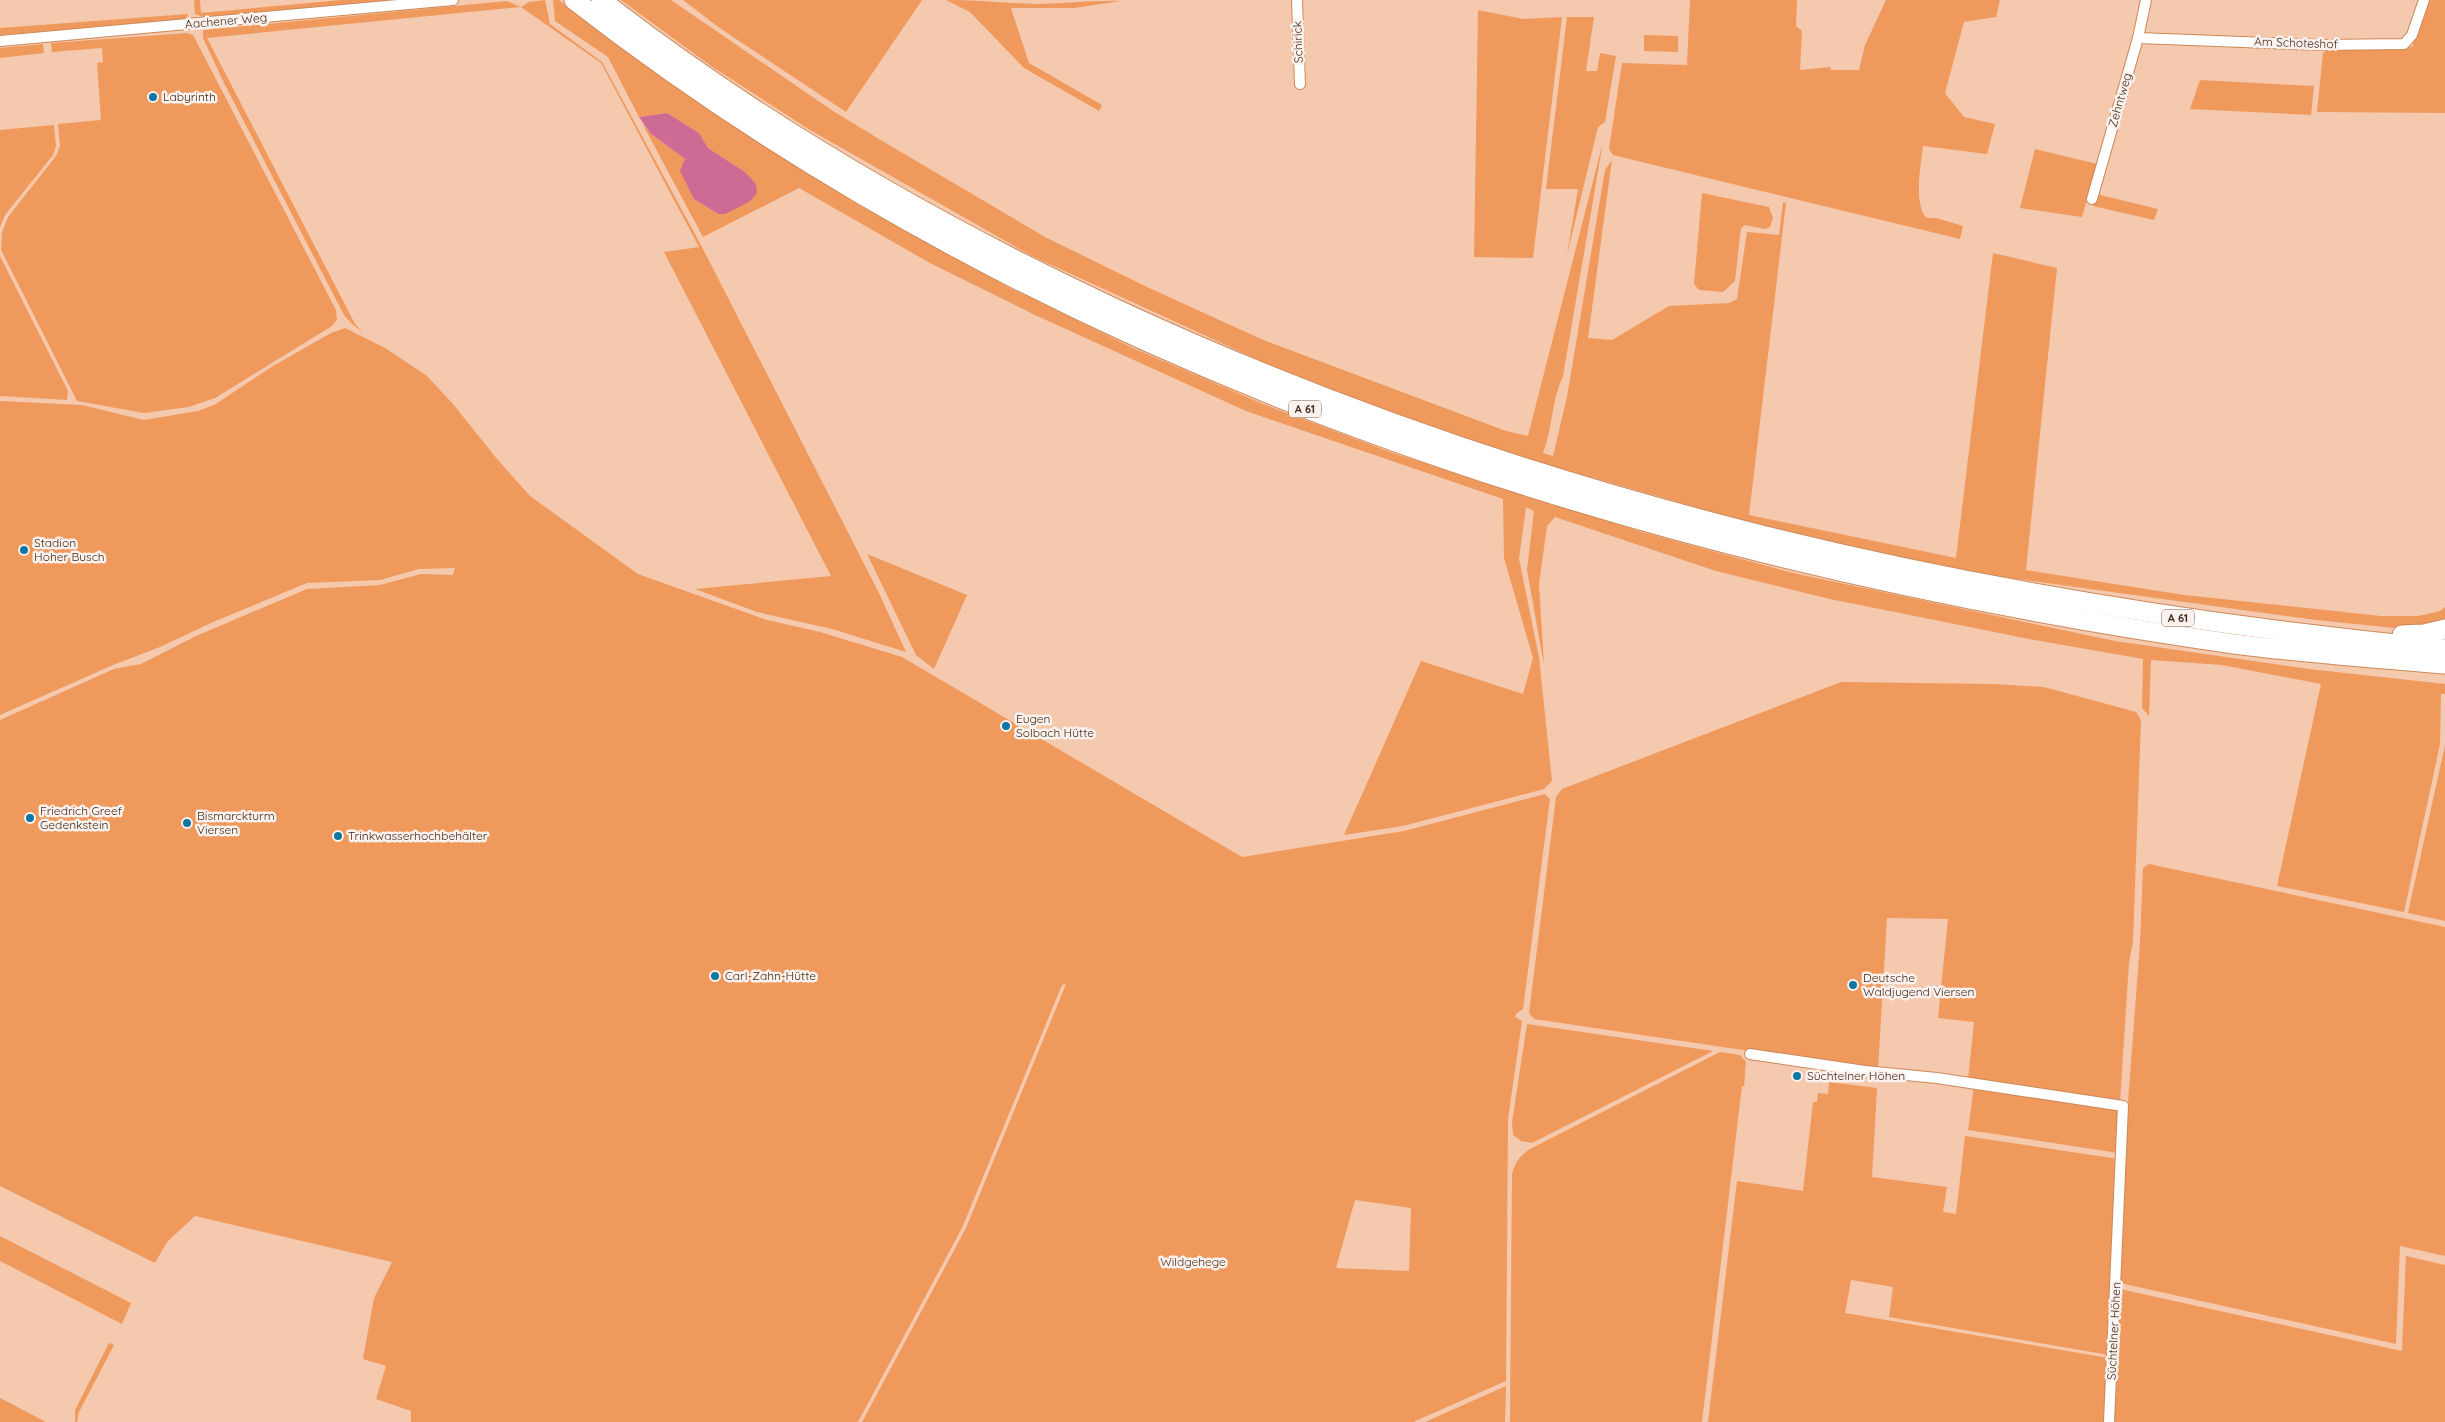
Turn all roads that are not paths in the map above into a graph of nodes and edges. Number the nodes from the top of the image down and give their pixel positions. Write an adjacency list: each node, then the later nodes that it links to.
1 (452, 0): 8 (street, Aachener Weg)
2 (574, 0): 6 (highway, A 61)
3 (1297, 0): 9 (street, Schirick)
4 (2146, 0): 7 (street, Zehntweg)
5 (2424, 0): 7 (street, Am Schoteshof)
6 (603, 9): 12 (highway, A 61); 14 (highway, A 61)
7 (2138, 38): 10 (street, Zehntweg)
8 (0, 41)
9 (1300, 84)
10 (2092, 199)
11 (2445, 629): 12 (highway)
12 (2310, 636): 13 (highway, A 61)
13 (2445, 649)
14 (2338, 656): 15 (highway, A 61); 16 (highway)
15 (2445, 664)
16 (2445, 677)
17 (1750, 1054): 18 (street, Süchtelner Höhen)
18 (2109, 1422)

